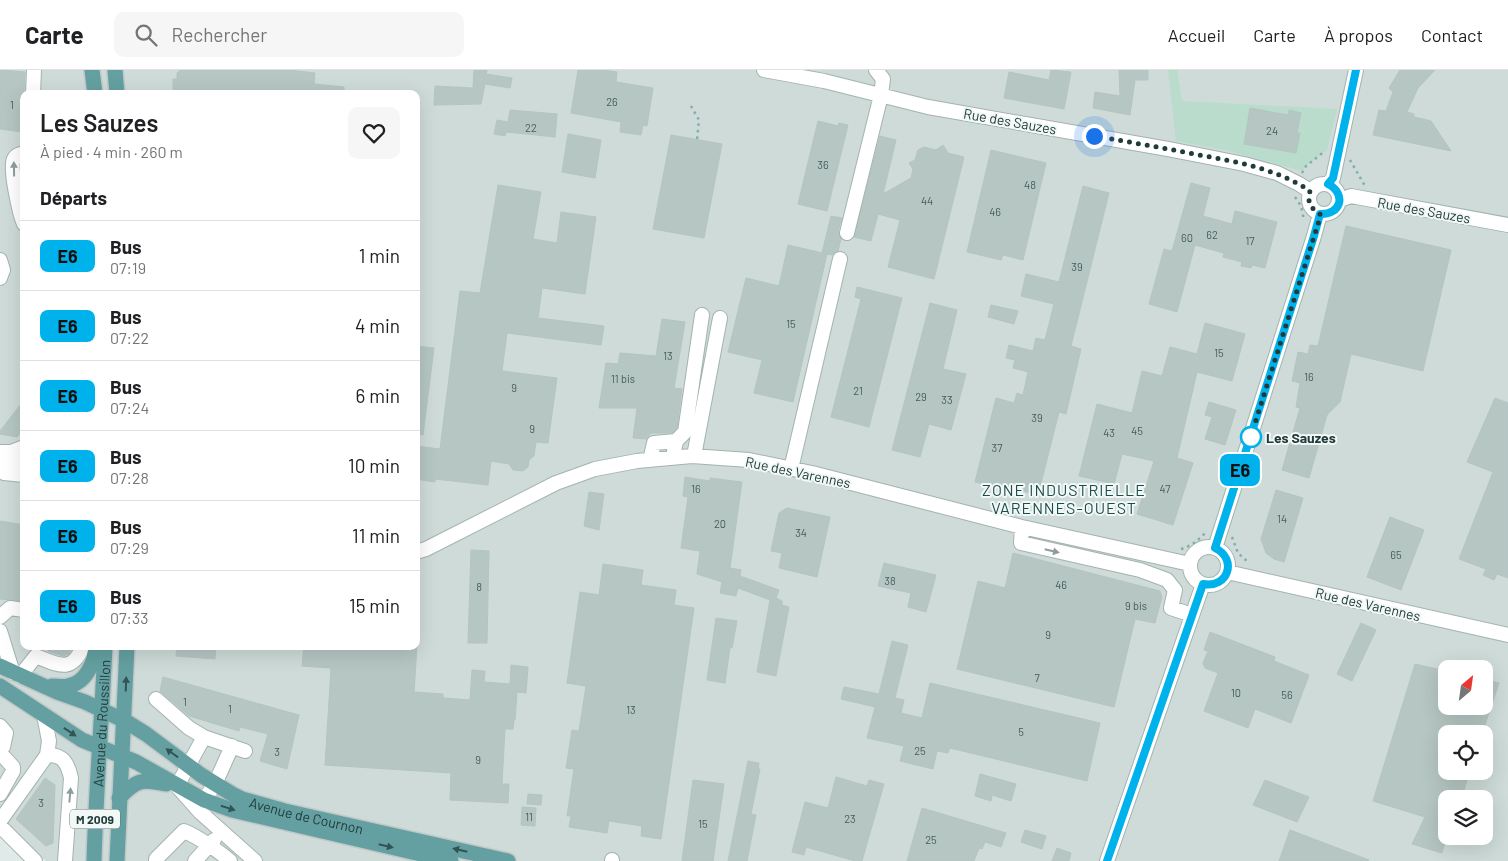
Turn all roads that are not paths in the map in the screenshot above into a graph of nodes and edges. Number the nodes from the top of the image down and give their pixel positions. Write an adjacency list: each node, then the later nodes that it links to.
1 (34, 70): 8 (street)
2 (92, 70): 9 (main road)
3 (115, 70): 10 (main road)
4 (764, 70): 7 (street, Rue des Sauzes)
5 (876, 70): 11 (street)
6 (1356, 70): 13 (street)
7 (825, 75): 11 (street, Rue des Sauzes)
8 (33, 90)
9 (94, 90)
10 (117, 90)
11 (882, 95): 14 (street, Rue des Sauzes); 19 (street)
12 (20, 154): 17 (street, one-way to 12)
13 (1328, 184): 14 (street); 15 (street)
14 (1304, 188): 16 (street)
15 (1340, 200): 16 (street); 18 (street, Rue des Sauzes)
16 (1320, 214): 37 (street)
17 (20, 216)
18 (1508, 225)
19 (848, 233)
20 (840, 259): 34 (street)
21 (0, 260): 22 (street)
22 (0, 278)
23 (702, 315): 25 (street)
24 (720, 318): 28 (street)
25 (676, 441): 29 (street); 30 (street)
26 (20, 449): 27 (street)
27 (0, 452)
28 (694, 456): 29 (street, Rue des Varennes); 34 (street, Rue des Varennes)
29 (673, 457): 30 (street, Rue des Varennes)
30 (650, 460): 38 (street, Rue des Varennes)
31 (20, 463): 32 (street)
32 (0, 465)
33 (0, 469): 35 (street)
34 (792, 469): 36 (street, Rue des Varennes)
35 (20, 475)
36 (1022, 526): 39 (street, Rue des Varennes); 41 (street, one-way to 41)
37 (1215, 548): 40 (street); 42 (street)
38 (420, 551)
39 (1155, 556): 40 (street, Rue des Varennes); 41 (street)
40 (1190, 564): 43 (street)
41 (1140, 570): 45 (street)
42 (1227, 572): 43 (street); 48 (street, Rue des Varennes)
43 (1203, 584): 45 (street)
44 (20, 609): 46 (street)
45 (1192, 615): 85 (street)
46 (0, 617)
47 (0, 631): 53 (street)
48 (1508, 636)
49 (94, 650): 53 (street)
50 (97, 650): 54 (main road)
51 (98, 650): 57 (main road, Avenue du Roussillon / M 2009)
52 (127, 650): 59 (main road, Avenue du Roussillon / M 2009, one-way to 52)
53 (11, 672): 54 (main road, Avenue de Cournon)
54 (40, 685): 57 (main road, Avenue de Cournon)
55 (0, 686): 58 (main road, Avenue de Cournon)
56 (156, 699): 61 (street)
57 (102, 710): 59 (main road, Avenue de Cournon); 62 (main road, Avenue du Roussillon / M 2009)
58 (44, 715): 62 (main road, Avenue de Cournon, one-way to 62); 63 (street)
59 (124, 721): 64 (main road, Avenue du Roussillon / M 2009); 65 (main road, Avenue de Cournon, one-way to 59)
60 (0, 726): 68 (street)
61 (204, 737): 65 (street); 66 (street)
62 (99, 748): 64 (main road, Avenue de Cournon); 77 (main road, Avenue du Roussillon / M 2009)
63 (47, 755): 71 (street); 76 (street, one-way to 63)
64 (122, 756): 67 (main road, Avenue de Cournon); 69 (main road, Avenue du Roussillon / M 2009)
65 (189, 766): 66 (main road, Avenue de Cournon); 67 (street)
66 (215, 784): 70 (street); 84 (main road, Avenue de Cournon, one-way to 66)
67 (177, 786): 69 (main road); 70 (main road, Avenue de Cournon)
68 (0, 794)
69 (119, 798): 78 (main road, Avenue du Roussillon / M 2009)
70 (202, 806): 73 (street); 83 (main road, Avenue de Cournon, one-way to 83)
71 (0, 821)
72 (0, 826): 75 (street)
73 (222, 832): 74 (street); 82 (street)
74 (208, 846): 79 (street); 80 (street); 81 (street)
75 (35, 861)
76 (64, 861)
77 (94, 861)
78 (117, 861)
79 (156, 861)
80 (195, 861)
81 (230, 861)
82 (255, 861)
83 (451, 861)
84 (508, 861)
85 (1107, 861)

